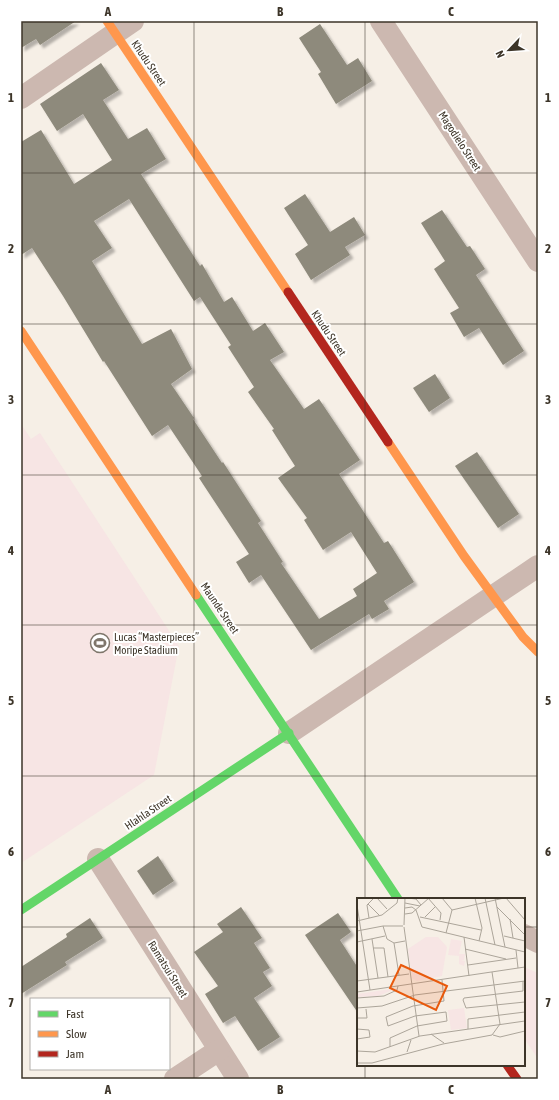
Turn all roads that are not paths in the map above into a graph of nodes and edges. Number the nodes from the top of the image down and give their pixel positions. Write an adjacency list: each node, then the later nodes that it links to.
1 (133, 21): 3 (street)
2 (381, 21): 5 (street, Magodielo Street)
3 (111, 27): 4 (street); 8 (street, Khudu Street)
4 (21, 98)
5 (538, 261)
6 (21, 331): 10 (street, Maunde Street)
7 (538, 566): 8 (street)
8 (492, 596): 9 (street, Khudu Street); 10 (street)
9 (538, 652)
10 (289, 733): 11 (street, Hlahla Street); 12 (street, Maunde Street)
11 (98, 859): 13 (street, Hlahla Street); 16 (street, Ramatsui Street)
12 (397, 898)
13 (21, 910)
14 (525, 936): 15 (street)
15 (538, 942)
16 (219, 1050): 18 (street); 19 (street, Ramatsui Street)
17 (508, 1066): 20 (street)
18 (175, 1079)
19 (238, 1079)
20 (517, 1079)

